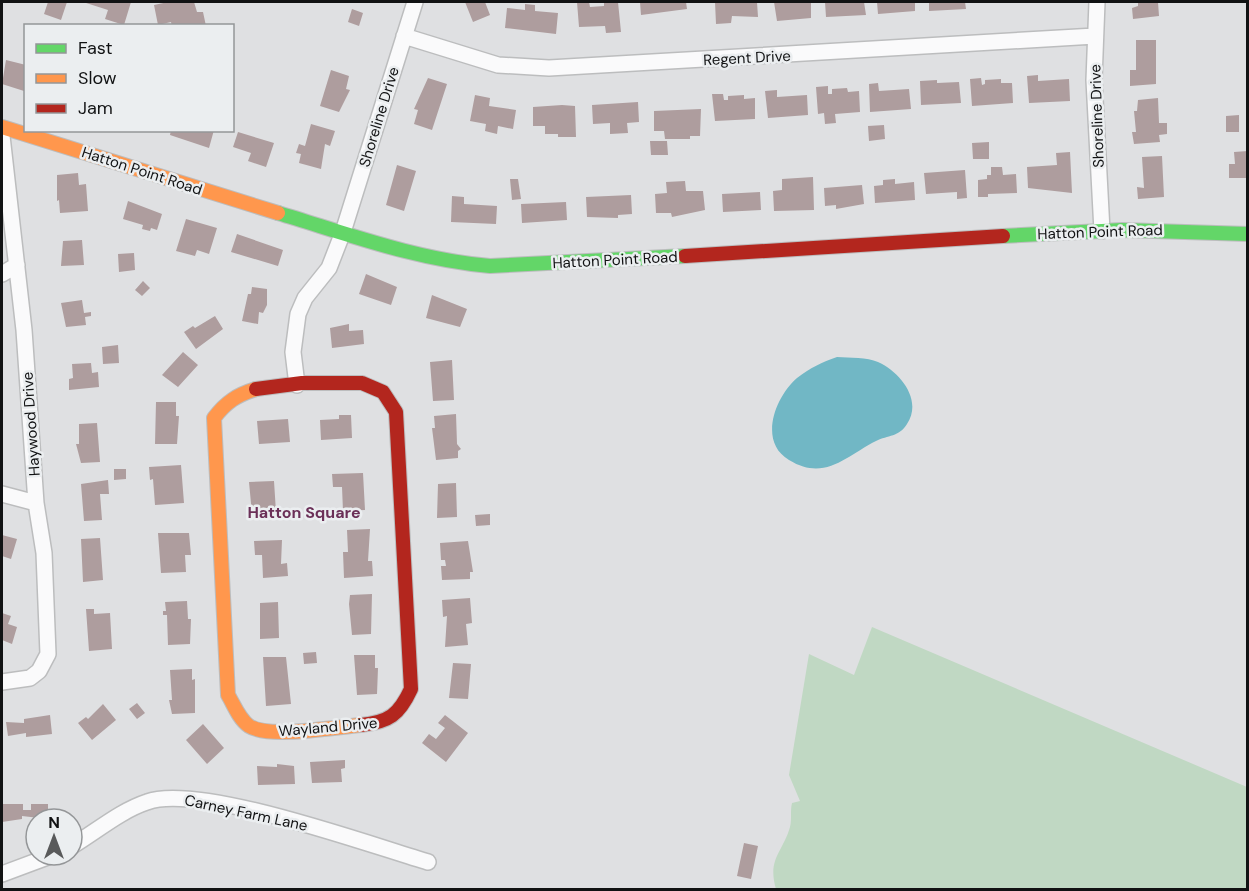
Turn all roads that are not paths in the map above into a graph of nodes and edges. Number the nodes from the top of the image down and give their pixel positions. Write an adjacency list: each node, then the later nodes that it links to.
1 (415, 2): 3 (street, Shoreline Drive)
2 (1098, 2): 4 (street, Shoreline Drive)
3 (404, 36): 4 (street, Regent Drive); 8 (street, Shoreline Drive)
4 (1095, 36): 7 (street, Shoreline Drive)
5 (2, 127): 8 (street, Hatton Point Road)
6 (2, 136): 10 (street, Haywood Drive)
7 (1102, 231): 8 (street, Hatton Point Road); 9 (street, Hatton Point Road)
8 (343, 232): 12 (street)
9 (1248, 234)
10 (16, 265): 11 (street); 14 (street, Haywood Drive)
11 (2, 274)
12 (297, 385): 12 (street, Wayland Drive)
13 (2, 494): 14 (street)
14 (36, 503): 15 (street, Haywood Drive)
15 (2, 682)
16 (84, 838): 17 (street, Carney Farm Lane)
17 (428, 862)
18 (24, 866): 19 (street)
19 (2, 874)

